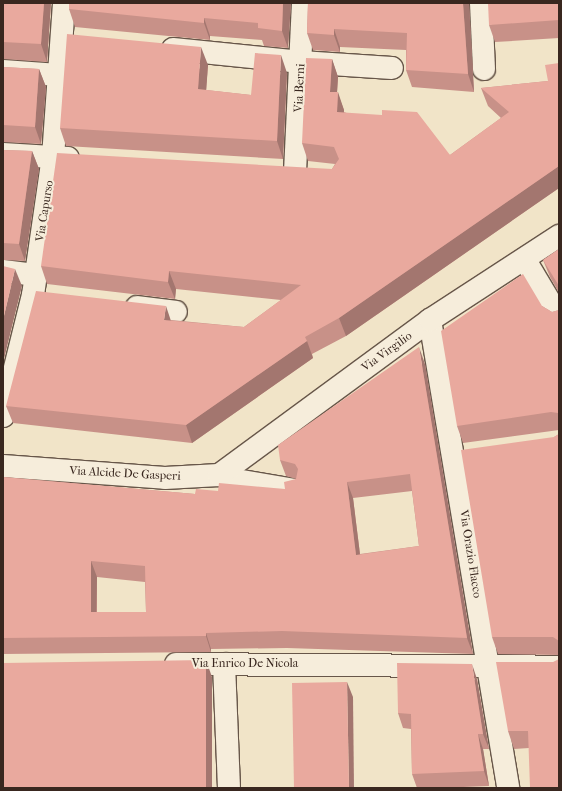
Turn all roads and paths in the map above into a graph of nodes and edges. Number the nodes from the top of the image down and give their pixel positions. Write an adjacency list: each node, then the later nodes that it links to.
1 (64, 3): 9 (street, Via Capurso)
2 (303, 3): 5 (street, Via Berni)
3 (481, 3): 7 (street)
4 (150, 47): 5 (street)
5 (301, 62): 6 (street); 14 (street, Via Berni)
6 (392, 68)
7 (484, 69)
8 (3, 71): 9 (street)
9 (59, 75): 11 (street, Via Capurso)
10 (3, 154): 11 (street)
11 (53, 157): 12 (street); 19 (street, Via Capurso)
12 (92, 160)
13 (271, 171): 14 (street)
14 (294, 172): 15 (street)
15 (318, 174)
16 (559, 236): 17 (street, Via Virgilio)
17 (525, 260): 23 (street); 24 (street, Via Virgilio)
18 (3, 271): 19 (street)
19 (34, 285): 20 (street); 25 (street, Via Capurso)
20 (57, 298)
21 (120, 305): 22 (street)
22 (176, 312)
23 (559, 317)
24 (430, 320): 27 (street, Via Orazio Flacco); 29 (street, Via Virgilio)
25 (3, 416)
26 (477, 454): 27 (street)
27 (454, 457): 33 (street, Via Orazio Flacco)
28 (3, 466): 29 (street, Via Alcide De Gasperi)
29 (219, 475): 30 (lane, Via Alcide De Gasperi)
30 (294, 488)
31 (224, 664): 32 (street, Via Enrico De Nicola); 33 (street, Via Enrico De Nicola); 35 (street)
32 (153, 665)
33 (488, 667): 34 (street, Via Enrico De Nicola); 36 (street, Via Orazio Flacco)
34 (559, 667)
35 (229, 788)
36 (508, 788)

